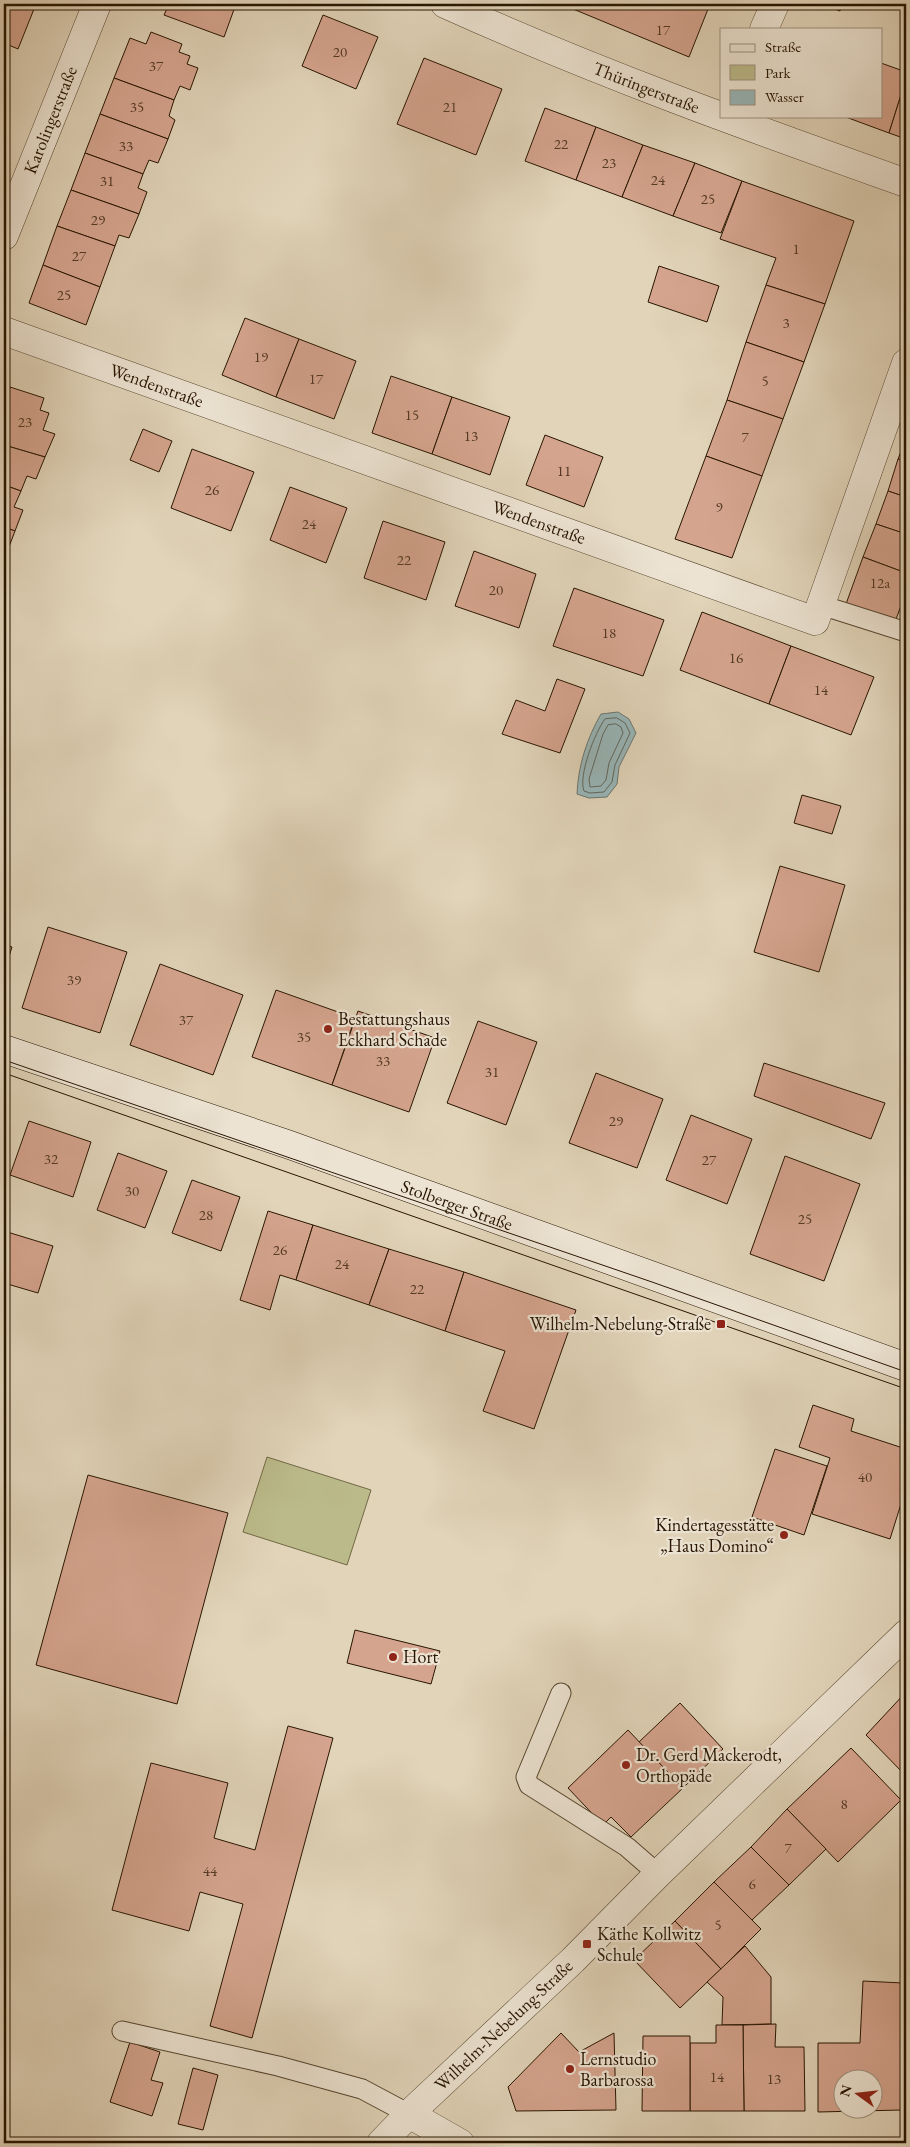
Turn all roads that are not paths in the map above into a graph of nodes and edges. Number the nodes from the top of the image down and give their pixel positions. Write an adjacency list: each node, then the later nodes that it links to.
1 (97, 4): 9 (street, Karolingerstraße)
2 (445, 4): 4 (street, Thüringerstraße)
3 (775, 4): 5 (street)
4 (492, 14): 6 (street, Thüringerstraße)
5 (764, 28)
6 (720, 116)
7 (725, 118): 8 (street, Thüringerstraße)
8 (906, 183)
9 (6, 225)
10 (4, 331): 12 (street, Wendenstraße)
11 (906, 363): 12 (street, Wendenstraße)
12 (821, 605): 13 (lane)
13 (906, 632)
14 (4, 1049): 15 (street, Stolberger Straße)
15 (906, 1367)
16 (906, 1634): 18 (street, Wilhelm-Nebelung-Straße)
17 (561, 1692): 18 (lane)
18 (658, 1874): 20 (street, Wilhelm-Nebelung-Straße)
19 (122, 2031): 20 (lane)
20 (409, 2114): 21 (street, Wilhelm-Nebelung-Straße); 22 (street)
21 (381, 2143)
22 (460, 2143)

